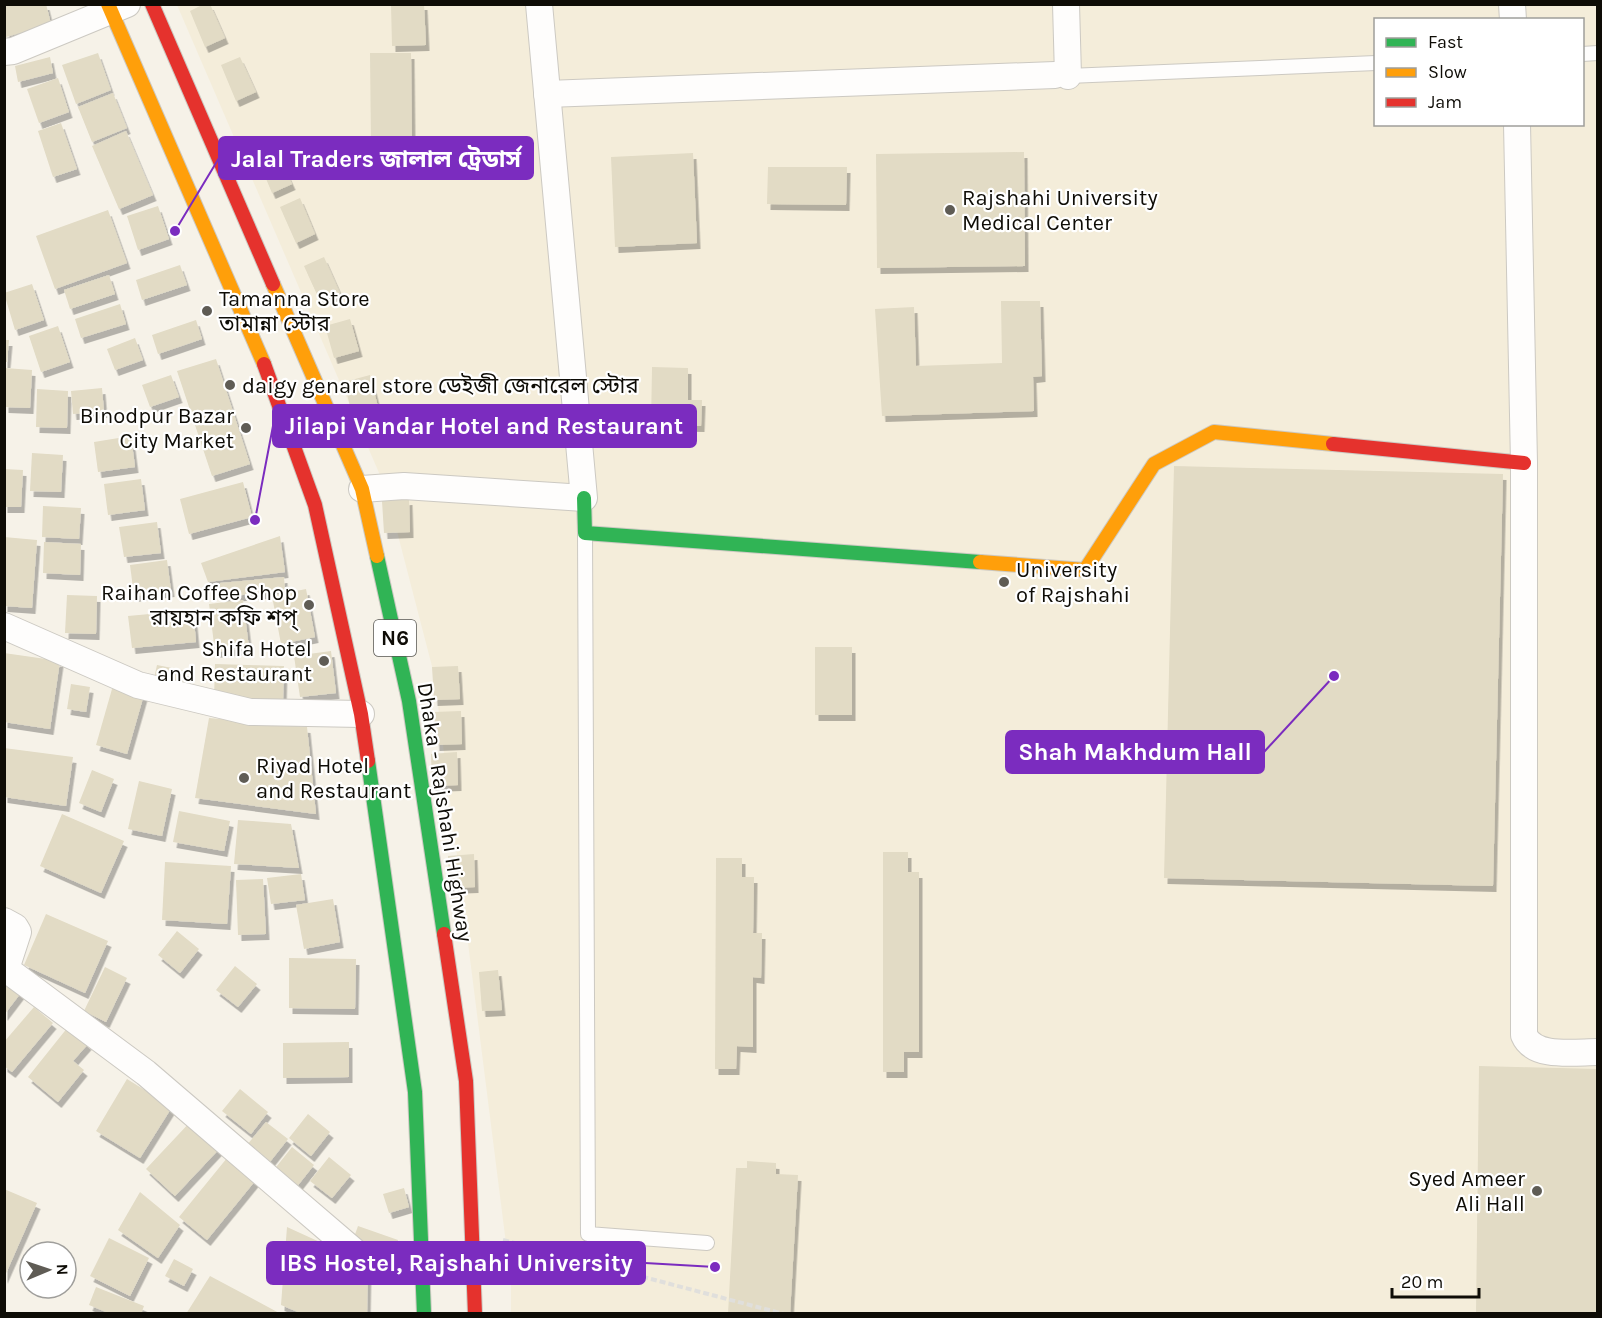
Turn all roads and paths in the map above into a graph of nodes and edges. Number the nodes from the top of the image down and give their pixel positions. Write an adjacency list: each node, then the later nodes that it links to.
1 (152, 4): 11 (main road, Dhaka - Rajshahi Highway / N6)
2 (538, 4): 8 (street)
3 (1066, 4): 7 (street)
4 (116, 7): 5 (street); 15 (main road, N6)
5 (4, 52)
6 (1374, 63): 7 (lane)
7 (1061, 75): 8 (street)
8 (547, 94): 12 (street)
9 (1518, 126): 10 (street)
10 (1524, 463): 13 (main road); 17 (street)
11 (362, 489): 12 (street); 18 (main road, Dhaka - Rajshahi Highway / N6)
12 (584, 498): 13 (main road)
13 (585, 533): 19 (lane)
14 (4, 626): 15 (street)
15 (361, 714): 20 (main road, N6)
16 (4, 921): 20 (street)
17 (1598, 1052)
18 (472, 1232): 22 (main road, Dhaka - Rajshahi Highway / N6); 23 (path)
19 (707, 1243)
20 (423, 1272): 21 (main road, N6)
21 (424, 1314)
22 (476, 1314)
23 (784, 1314)

